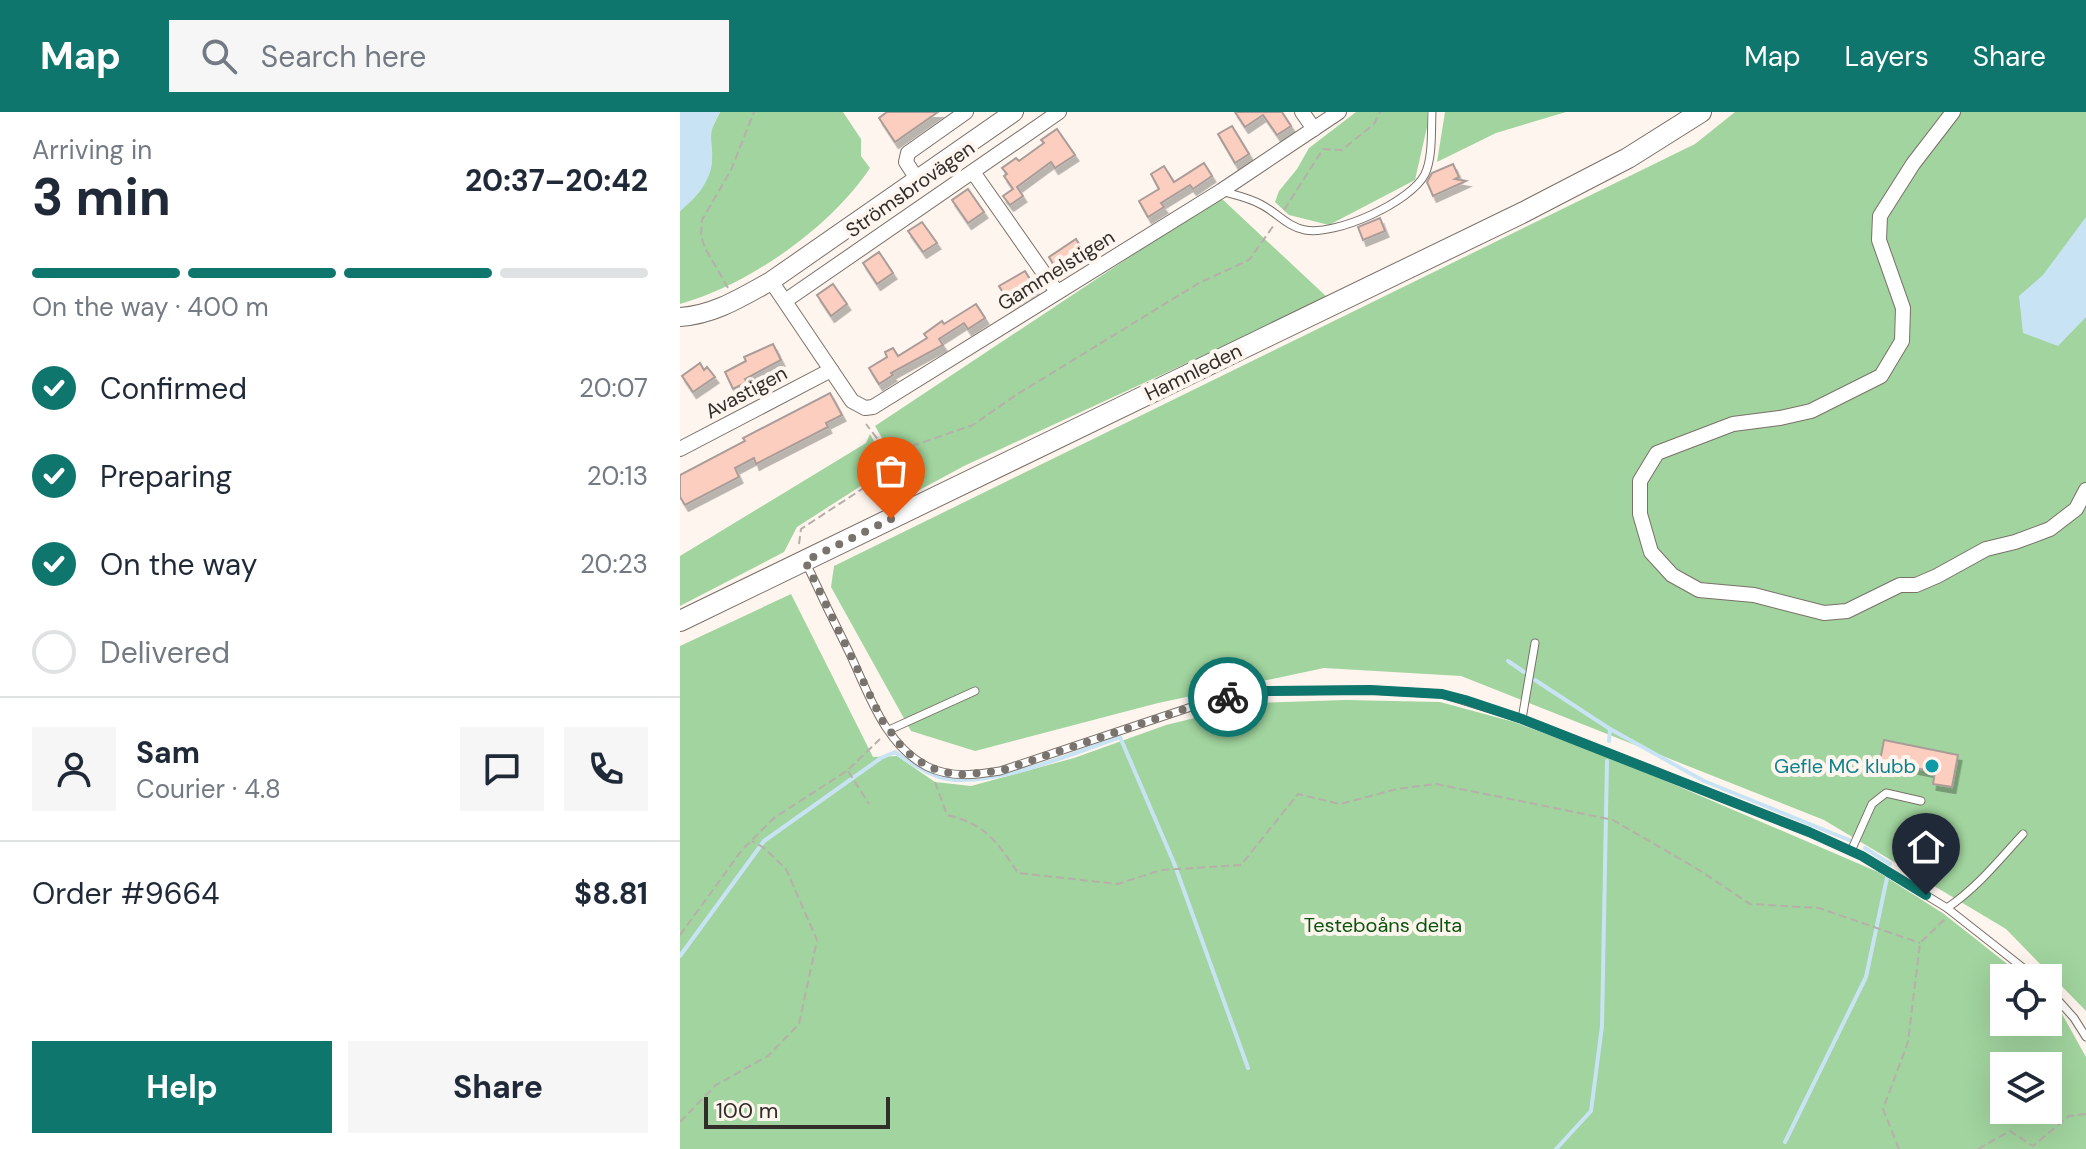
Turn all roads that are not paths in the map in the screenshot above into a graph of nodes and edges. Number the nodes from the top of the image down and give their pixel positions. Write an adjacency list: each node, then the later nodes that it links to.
1 (966, 112): 11 (street, Strömsbrovägen)
2 (1014, 112): 11 (street, Strömsbrovägen)
3 (1059, 112): 10 (street, Strömsbrovägen)
4 (1302, 112): 9 (street)
5 (1339, 112): 9 (street, Gammelstigen)
6 (1432, 112): 12 (lane)
7 (1701, 112): 20 (main road, Hamnleden)
8 (1953, 112): 19 (street)
9 (1314, 129): 12 (street, Gammelstigen)
10 (973, 172): 14 (street); 15 (street, Strömsbrovägen)
11 (917, 179): 13 (street, Strömsbrovägen)
12 (1221, 191): 14 (street, Gammelstigen)
13 (771, 281): 15 (street); 16 (street, Strömsbrovägen)
14 (1057, 292): 17 (street, Gammelstigen)
15 (785, 301): 17 (street)
16 (680, 317)
17 (831, 370): 18 (street, Avastigen)
18 (680, 449)
19 (2086, 490)
20 (805, 561): 21 (main road, Hamnleden); 25 (lane)
21 (680, 621)
22 (1535, 643): 24 (lane)
23 (975, 691): 25 (lane)
24 (1522, 719): 25 (lane); 28 (lane)
25 (889, 730)
26 (1921, 801): 28 (lane)
27 (2023, 834): 29 (lane)
28 (1851, 851): 29 (lane)
29 (1949, 910): 30 (lane)
30 (2018, 964)
31 (2062, 1005): 32 (lane)
32 (2086, 1037)

